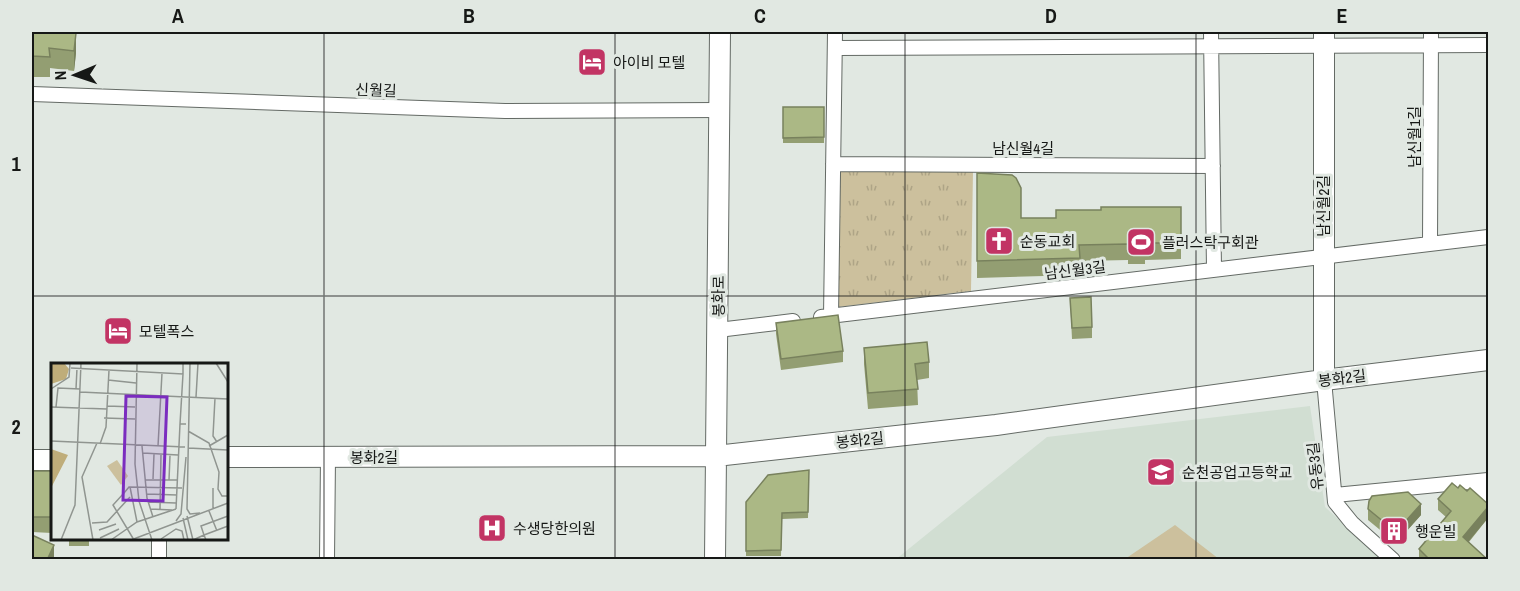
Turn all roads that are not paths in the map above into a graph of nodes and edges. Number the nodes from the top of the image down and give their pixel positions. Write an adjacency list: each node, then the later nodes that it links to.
1 (720, 32): 10 (street, 봉화로)
2 (836, 32): 8 (street)
3 (1211, 32): 7 (street)
4 (1324, 38): 5 (street); 7 (street); 15 (street, 남신월2길)
5 (1431, 38): 6 (street); 14 (street, 남신월1길)
6 (1488, 45)
7 (1211, 47): 8 (street); 12 (street)
8 (835, 48): 11 (street)
9 (32, 94): 10 (street, 신월길)
10 (719, 110): 18 (street, 봉화로)
11 (833, 164): 12 (street, 남신월4길); 17 (street)
12 (1213, 166): 16 (street)
13 (1488, 237): 14 (street)
14 (1430, 243): 15 (street)
15 (1323, 257): 16 (street, 남신월3길); 20 (street, 남신월2길)
16 (1214, 270): 17 (street, 남신월3길)
17 (831, 316): 18 (street, 남신월3길)
18 (717, 330): 21 (street, 봉화로)
19 (1488, 360): 20 (street, 봉화2길)
20 (1324, 380): 21 (street, 봉화2길); 28 (street, 유동3길)
21 (716, 456): 23 (street, 봉화2길); 33 (street, 봉화로)
22 (228, 457): 23 (street, 봉화2길)
23 (328, 457): 32 (street)
24 (32, 460): 25 (street)
25 (51, 460)
26 (1488, 480): 27 (street)
27 (1470, 482): 28 (street); 29 (street)
28 (1335, 495): 34 (street, 유동3길)
29 (1488, 498)
30 (159, 540): 31 (street)
31 (159, 560)
32 (327, 560)
33 (715, 560)
34 (1393, 560)

